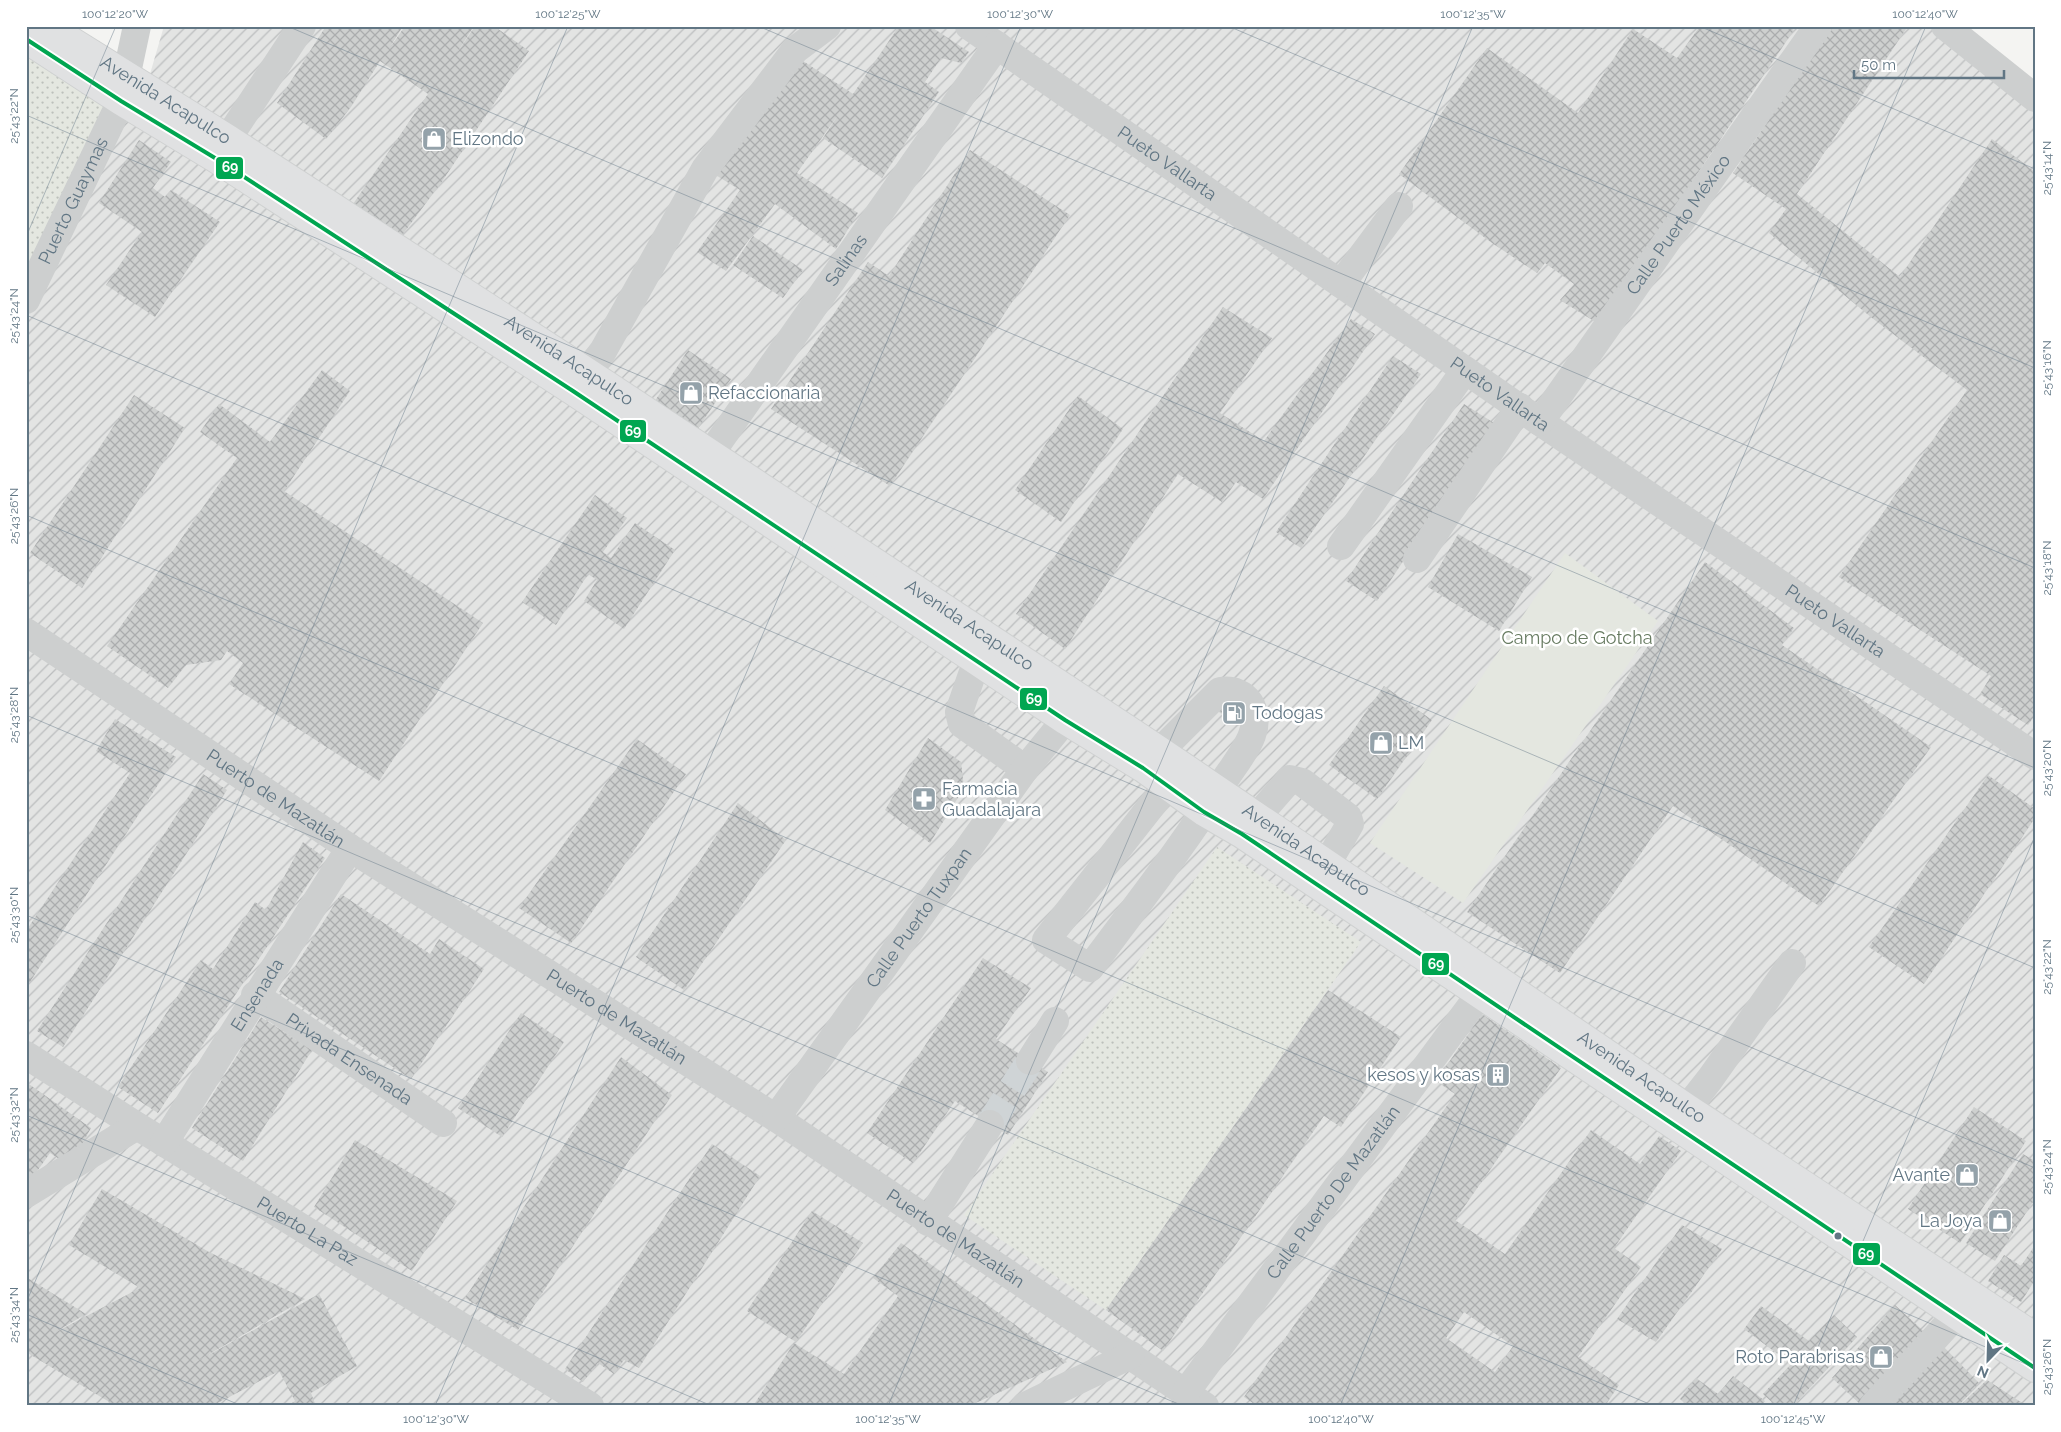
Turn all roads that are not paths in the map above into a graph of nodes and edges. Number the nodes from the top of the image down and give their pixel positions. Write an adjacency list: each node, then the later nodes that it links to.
1 (137, 26): 9 (street, Puerto Guaymas)
2 (302, 26): 11 (street)
3 (827, 26): 16 (street)
4 (969, 26): 8 (street, Pueto Vallarta)
5 (1818, 26): 17 (street, Calle Puerto México)
6 (1945, 26): 10 (street)
7 (36, 41): 9 (main road, Avenida Acapulco)
8 (996, 45): 13 (street, Pueto Vallarta); 18 (street, Salinas)
9 (124, 89): 11 (main road, Avenida Acapulco); 14 (street, Puerto Guaymas)
10 (2035, 98)
11 (221, 148): 16 (main road, Avenida Acapulco)
12 (1399, 206): 13 (street)
13 (1341, 284): 15 (street, Pueto Vallarta)
14 (26, 300)
15 (1465, 370): 17 (street, Pueto Vallarta); 19 (street)
16 (580, 382): 18 (main road, Avenida Acapulco)
17 (1530, 415): 20 (street, Calle Puerto México); 24 (street, Pueto Vallarta)
18 (703, 465): 22 (main road, Avenida Acapulco); 25 (main road, Avenida Acapulco)
19 (1341, 546)
20 (1417, 559)
21 (26, 632): 31 (street, Puerto de Mazatlán)
22 (978, 660): 23 (main road, Avenida Acapulco); 26 (street)
23 (1065, 720): 25 (main road, Avenida Acapulco); 26 (street, Calle Puerto Tuxpan)
24 (2035, 756)
25 (1151, 760): 27 (main road, Avenida Acapulco); 28 (main road, Avenida Acapulco); 28 (street)
26 (1025, 769): 40 (street, Calle Puerto Tuxpan)
27 (1167, 786): 29 (main road, Avenida Acapulco); 29 (street)
28 (1218, 790): 29 (street); 30 (main road, Avenida Acapulco)
29 (1204, 812): 30 (main road, Avenida Acapulco)
30 (1249, 825): 32 (main road, Avenida Acapulco); 32 (street)
31 (350, 848): 34 (street, Ensenada); 40 (street, Puerto de Mazatlán)
32 (1321, 874): 35 (main road, Avenida Acapulco); 39 (main road, Avenida Acapulco)
33 (1792, 963): 39 (street)
34 (255, 995): 41 (street, Privada Ensenada); 44 (street, Ensenada)
35 (1479, 995): 39 (main road, Avenida Acapulco); 50 (street, Calle Puerto De Mazatlán)
36 (1055, 1021): 38 (street)
37 (26, 1055): 43 (street, Puerto La Paz)
38 (1030, 1061)
39 (1680, 1117): 47 (main road, Avenida Acapulco); 48 (main road, Avenida Acapulco)
40 (776, 1118): 46 (street, Puerto de Mazatlán)
41 (442, 1123)
42 (990, 1124): 46 (street)
43 (137, 1126): 44 (street, Puerto La Paz); 45 (street)
44 (164, 1143): 51 (street, Puerto La Paz)
45 (26, 1194)
46 (928, 1222): 49 (street, Puerto de Mazatlán)
47 (1956, 1314): 48 (main road, Avenida Acapulco); 53 (street)
48 (2031, 1351)
49 (1130, 1355): 50 (street, Puerto de Mazatlán); 52 (street)
50 (1196, 1399)
51 (590, 1406)
52 (1025, 1406)
53 (1873, 1406)

